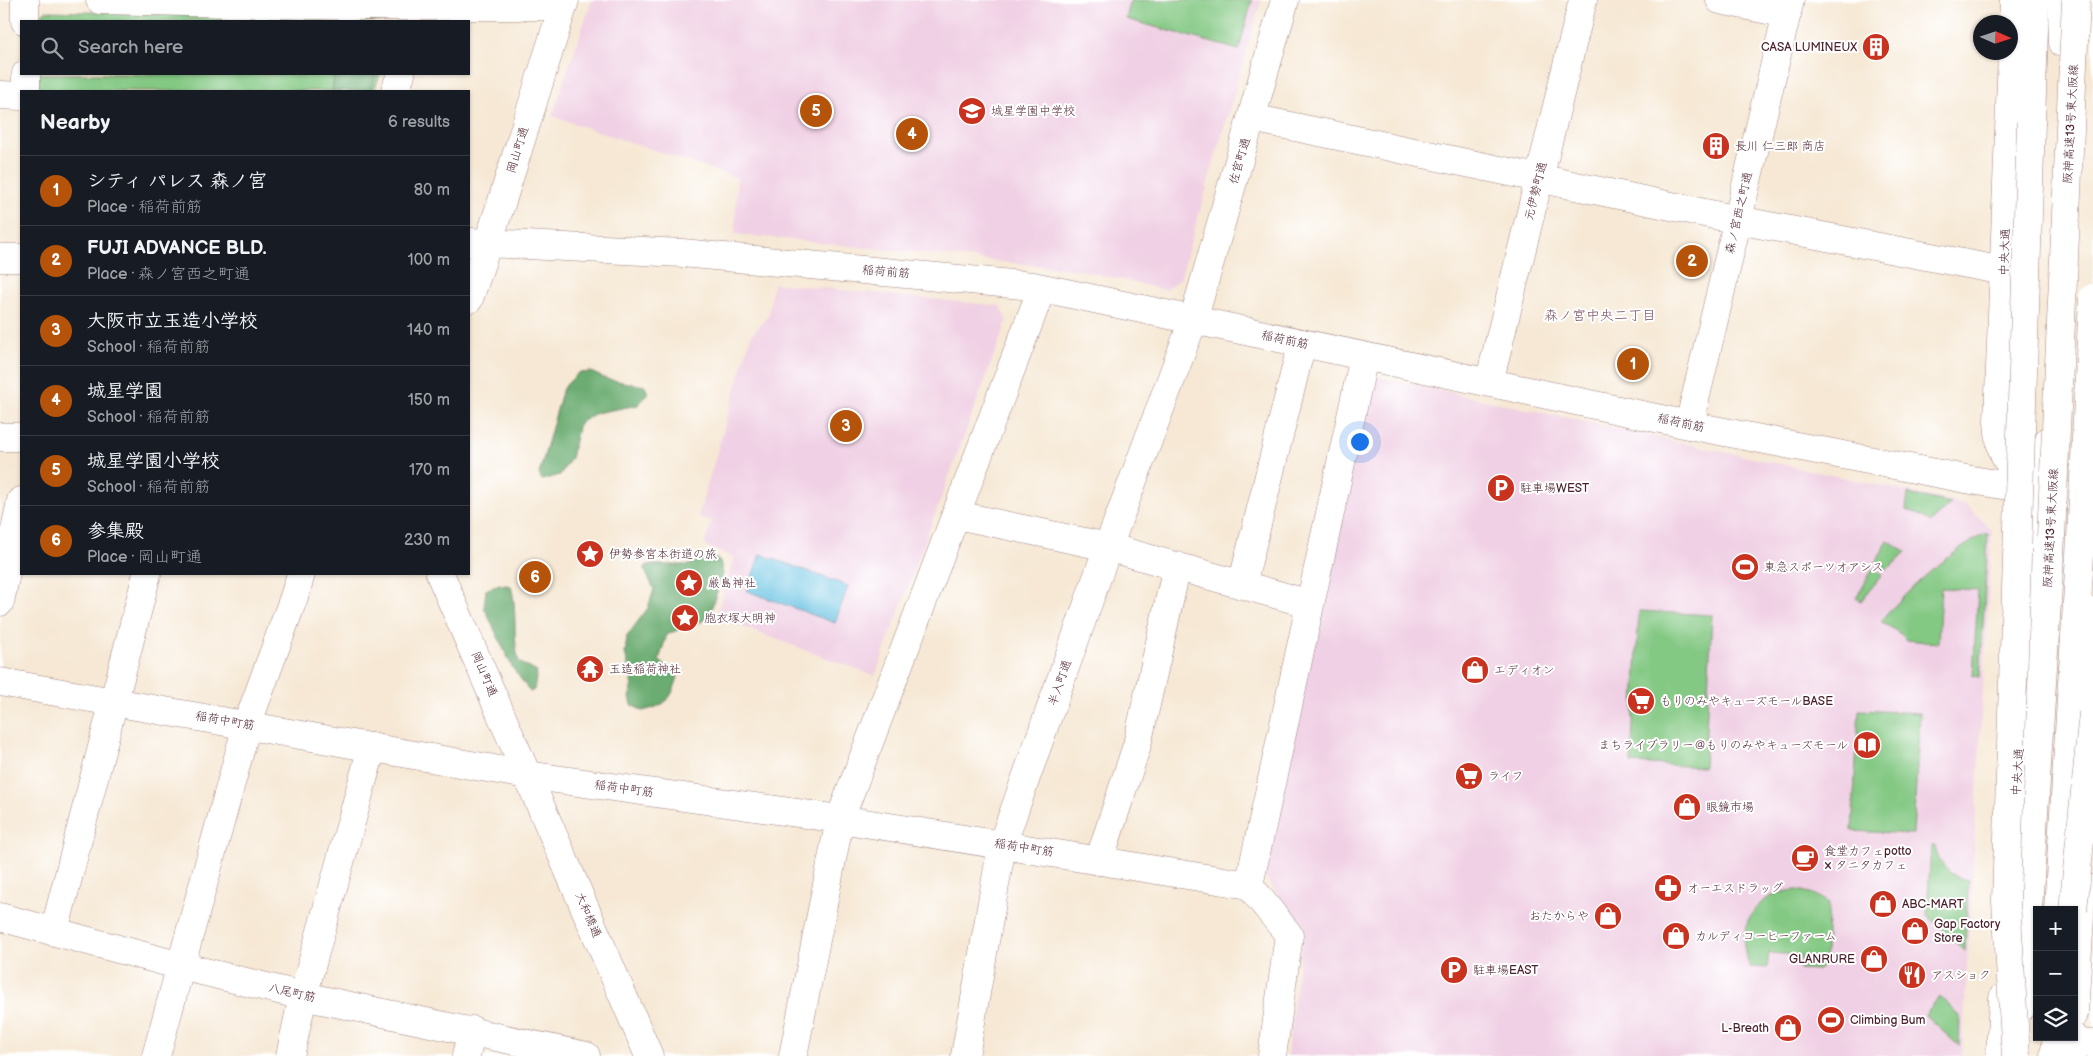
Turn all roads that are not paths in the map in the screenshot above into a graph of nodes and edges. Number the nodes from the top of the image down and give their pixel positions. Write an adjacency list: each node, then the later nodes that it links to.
1 (25, 0): 13 (main road)
2 (100, 0): 12 (main road)
3 (1285, 0): 20 (main road, 佐官町通)
4 (1583, 0): 21 (main road, 元伊勢町通)
5 (1720, 0): 11 (main road)
6 (2014, 0): 26 (main road, 中央大通)
7 (2035, 0): 77 (main road, bridge)
8 (2062, 0): 38 (main road, 中央大通)
9 (2076, 0): 77 (main road, 阪神高速13号東大阪線, bridge)
10 (564, 3): 12 (main road); 23 (main road, 岡山町通)
11 (1788, 7): 22 (main road, 森ノ宮西之町通)
12 (422, 10)
13 (25, 20)
14 (26, 75): 16 (main road)
15 (401, 75): 17 (main road)
16 (26, 90)
17 (395, 90)
18 (0, 95): 19 (main road)
19 (20, 96)
20 (1252, 118): 21 (main road); 30 (main road, 佐官町通)
21 (1539, 180): 22 (main road); 33 (main road, 元伊勢町通)
22 (1738, 220): 26 (main road); 35 (main road, 森ノ宮西之町通)
23 (478, 242): 27 (main road, 稲荷前筋); 28 (main road, 岡山町通)
24 (0, 258): 25 (main road)
25 (20, 258)
26 (2004, 271): 38 (main road, 中央大通)
27 (1042, 288): 30 (main road, 稲荷前筋); 41 (main road)
28 (470, 293)
29 (2093, 298): 61 (main road, bridge)
30 (1193, 320): 31 (main road, 稲荷前筋); 42 (main road, 半入町通)
31 (1302, 343): 32 (main road, 稲荷前筋); 47 (main road)
32 (1364, 357): 33 (main road, 稲荷前筋); 49 (main road)
33 (1489, 383): 35 (main road, 稲荷前筋)
34 (2093, 393): 38 (main road)
35 (1689, 425): 38 (main road, 稲荷前筋)
36 (0, 436): 37 (main road)
37 (20, 437)
38 (2037, 489): 39 (main road, 稲荷前筋); 76 (main road, 中央大通)
39 (2093, 500)
40 (20, 506): 48 (main road)
41 (957, 515): 42 (main road); 57 (main road)
42 (1108, 547): 43 (main road); 58 (main road, 半入町通)
43 (1177, 566): 47 (main road); 59 (main road)
44 (147, 575): 52 (main road)
45 (301, 575): 54 (main road)
46 (440, 575): 56 (main road, 岡山町通)
47 (1242, 585): 49 (main road)
48 (0, 602)
49 (1310, 604): 60 (main road)
50 (2093, 611): 67 (main road)
51 (0, 682): 52 (main road, 稲荷中町筋)
52 (114, 701): 54 (main road, 稲荷中町筋); 64 (main road)
53 (2093, 713): 62 (main road, bridge)
54 (247, 725): 55 (main road, 稲荷中町筋); 65 (main road)
55 (372, 747): 56 (main road, 稲荷中町筋); 66 (main road)
56 (527, 775): 57 (main road, 稲荷中町筋); 72 (main road, 大和橋通)
57 (840, 819): 58 (main road, 稲荷中町筋); 73 (main road)
58 (1002, 845): 59 (main road, 稲荷中町筋); 74 (main road, 半入町通)
59 (1099, 861): 60 (main road, 稲荷中町筋)
60 (1249, 886): 75 (main road)
61 (2058, 906)
62 (2073, 906)
63 (0, 917): 64 (main road, 八尾町筋)
64 (54, 932): 65 (main road, 八尾町筋)
65 (182, 966): 66 (main road, 八尾町筋); 69 (main road)
66 (303, 996): 68 (main road, 八尾町筋); 70 (main road)
67 (2075, 996)
68 (469, 1043): 71 (main road, 八尾町筋)
69 (156, 1056)
70 (290, 1056)
71 (586, 1056)
72 (649, 1056)
73 (793, 1056)
74 (965, 1056)
75 (1272, 1056)
76 (2000, 1056)
77 (2017, 1056)

